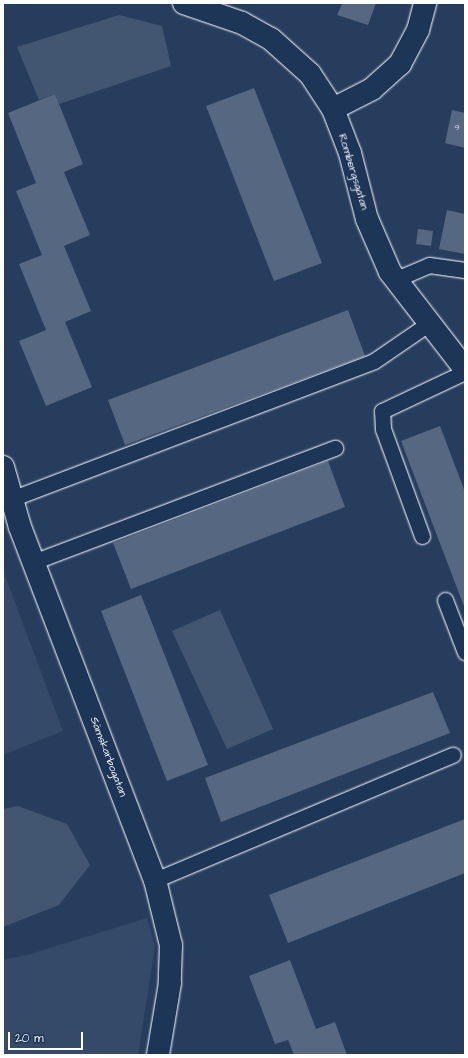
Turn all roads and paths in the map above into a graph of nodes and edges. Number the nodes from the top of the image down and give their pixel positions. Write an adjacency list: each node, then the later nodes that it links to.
1 (184, 3): 3 (street, Rombergsgatan)
2 (425, 3): 3 (street)
3 (333, 109): 5 (street, Rombergsgatan)
4 (465, 270): 5 (lane)
5 (394, 280): 6 (street, Rombergsgatan)
6 (428, 324): 7 (street, Rombergsgatan); 10 (lane)
7 (465, 371): 11 (lane)
8 (335, 448): 12 (lane)
9 (3, 467): 10 (street, Sämskarbogatan)
10 (11, 499): 12 (street, Sämskarbogatan)
11 (422, 536)
12 (33, 562): 16 (street, Sämskarbogatan)
13 (445, 600): 14 (lane)
14 (465, 652)
15 (453, 754): 16 (lane)
16 (155, 880): 17 (street, Sämskarbogatan)
17 (158, 1055)

